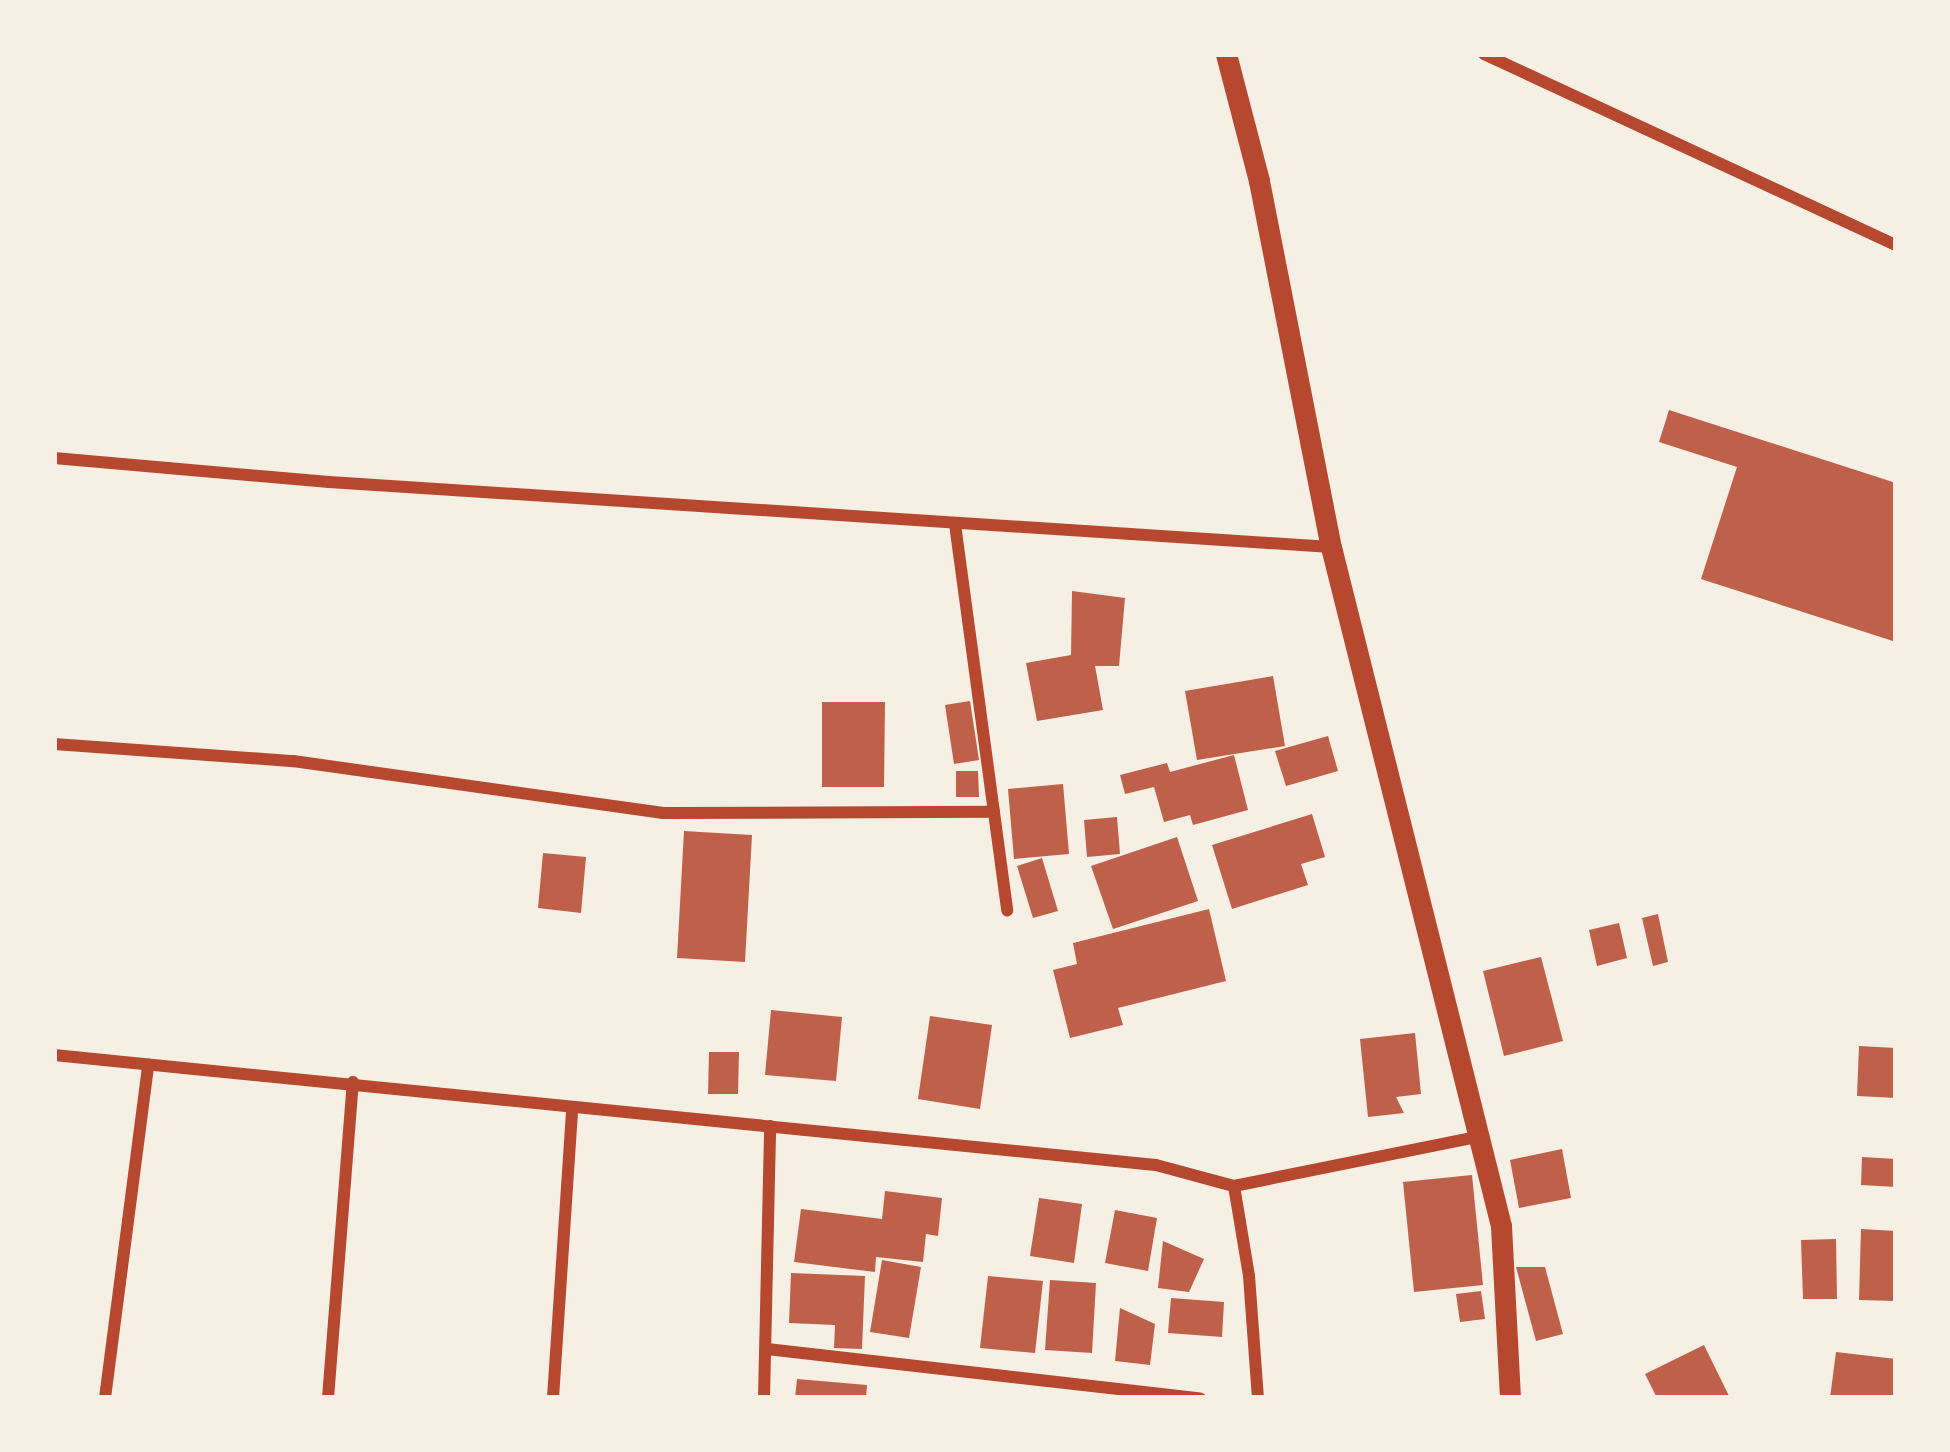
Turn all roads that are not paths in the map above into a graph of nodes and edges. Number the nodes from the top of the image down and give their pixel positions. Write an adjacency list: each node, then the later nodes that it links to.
1 (1226, 54): 6 (street)
2 (1484, 54): 3 (street)
3 (1896, 245)
4 (54, 458): 5 (street)
5 (956, 524): 6 (street); 8 (street)
6 (1331, 547): 15 (street)
7 (54, 744): 8 (street)
8 (994, 812): 9 (street)
9 (1007, 911)
10 (54, 1055): 11 (street)
11 (148, 1065): 12 (street); 18 (street)
12 (353, 1082): 13 (street); 19 (street)
13 (572, 1110): 14 (street); 20 (street)
14 (770, 1126): 16 (street); 17 (street)
15 (1476, 1137): 16 (street); 24 (street)
16 (1234, 1186): 23 (street)
17 (767, 1349): 21 (street); 22 (street)
18 (105, 1398)
19 (328, 1398)
20 (553, 1398)
21 (764, 1398)
22 (1200, 1398)
23 (1258, 1398)
24 (1510, 1398)

